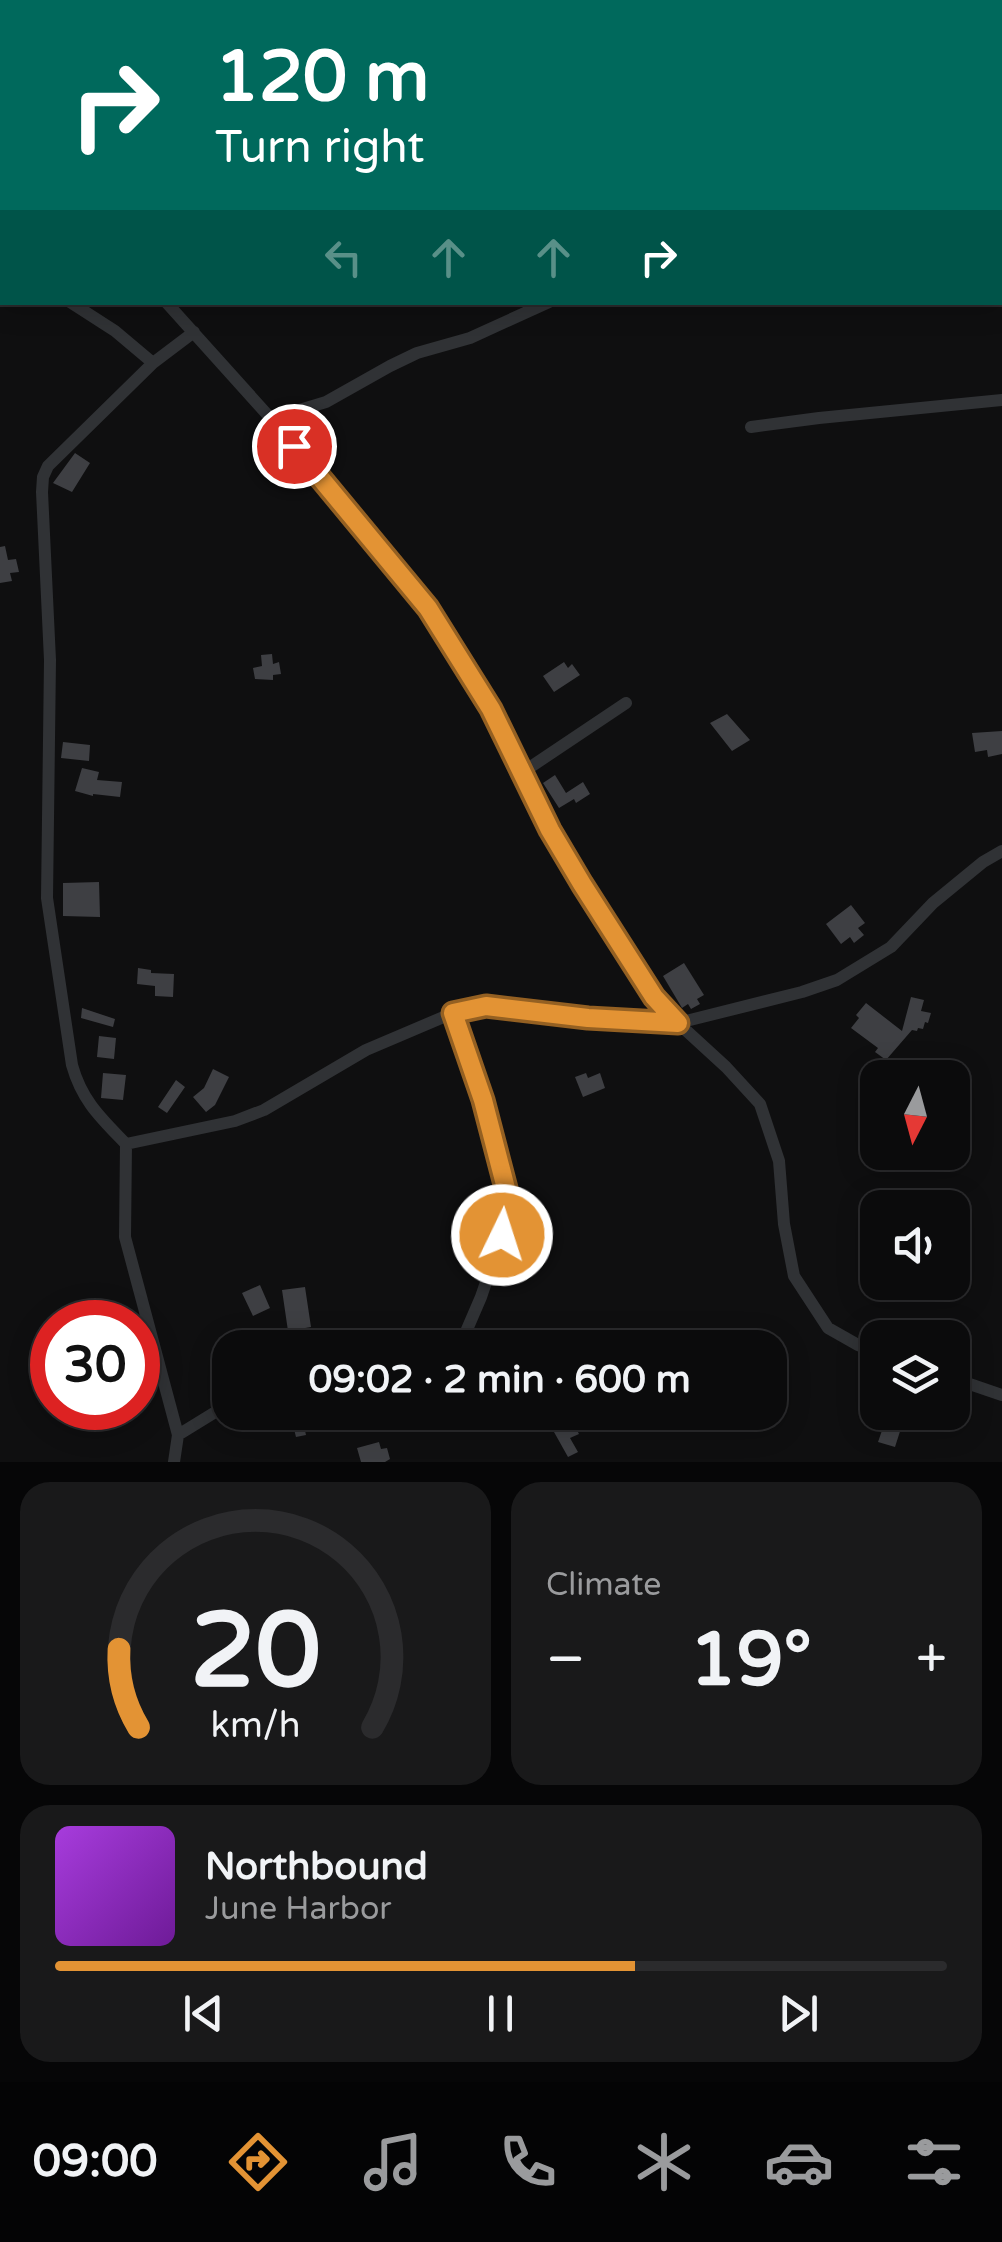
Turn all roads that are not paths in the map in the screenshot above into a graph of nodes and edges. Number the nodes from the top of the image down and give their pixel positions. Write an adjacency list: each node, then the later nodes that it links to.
1 (75, 305): 5 (street)
2 (169, 305): 4 (street)
3 (542, 305): 7 (street)
4 (194, 332): 5 (street); 7 (street)
5 (154, 363): 14 (street)
6 (1002, 400): 8 (street)
7 (273, 421): 10 (street)
8 (751, 427)
9 (626, 704): 10 (street)
10 (523, 772): 13 (street)
11 (1002, 851): 13 (street)
12 (453, 1013): 13 (street); 14 (street); 15 (street)
13 (678, 1023): 16 (street)
14 (126, 1144): 20 (street)
15 (467, 1330)
16 (860, 1346)
17 (970, 1384): 18 (street)
18 (1002, 1395)
19 (212, 1413): 20 (street)
20 (178, 1435): 21 (street)
21 (174, 1462)

